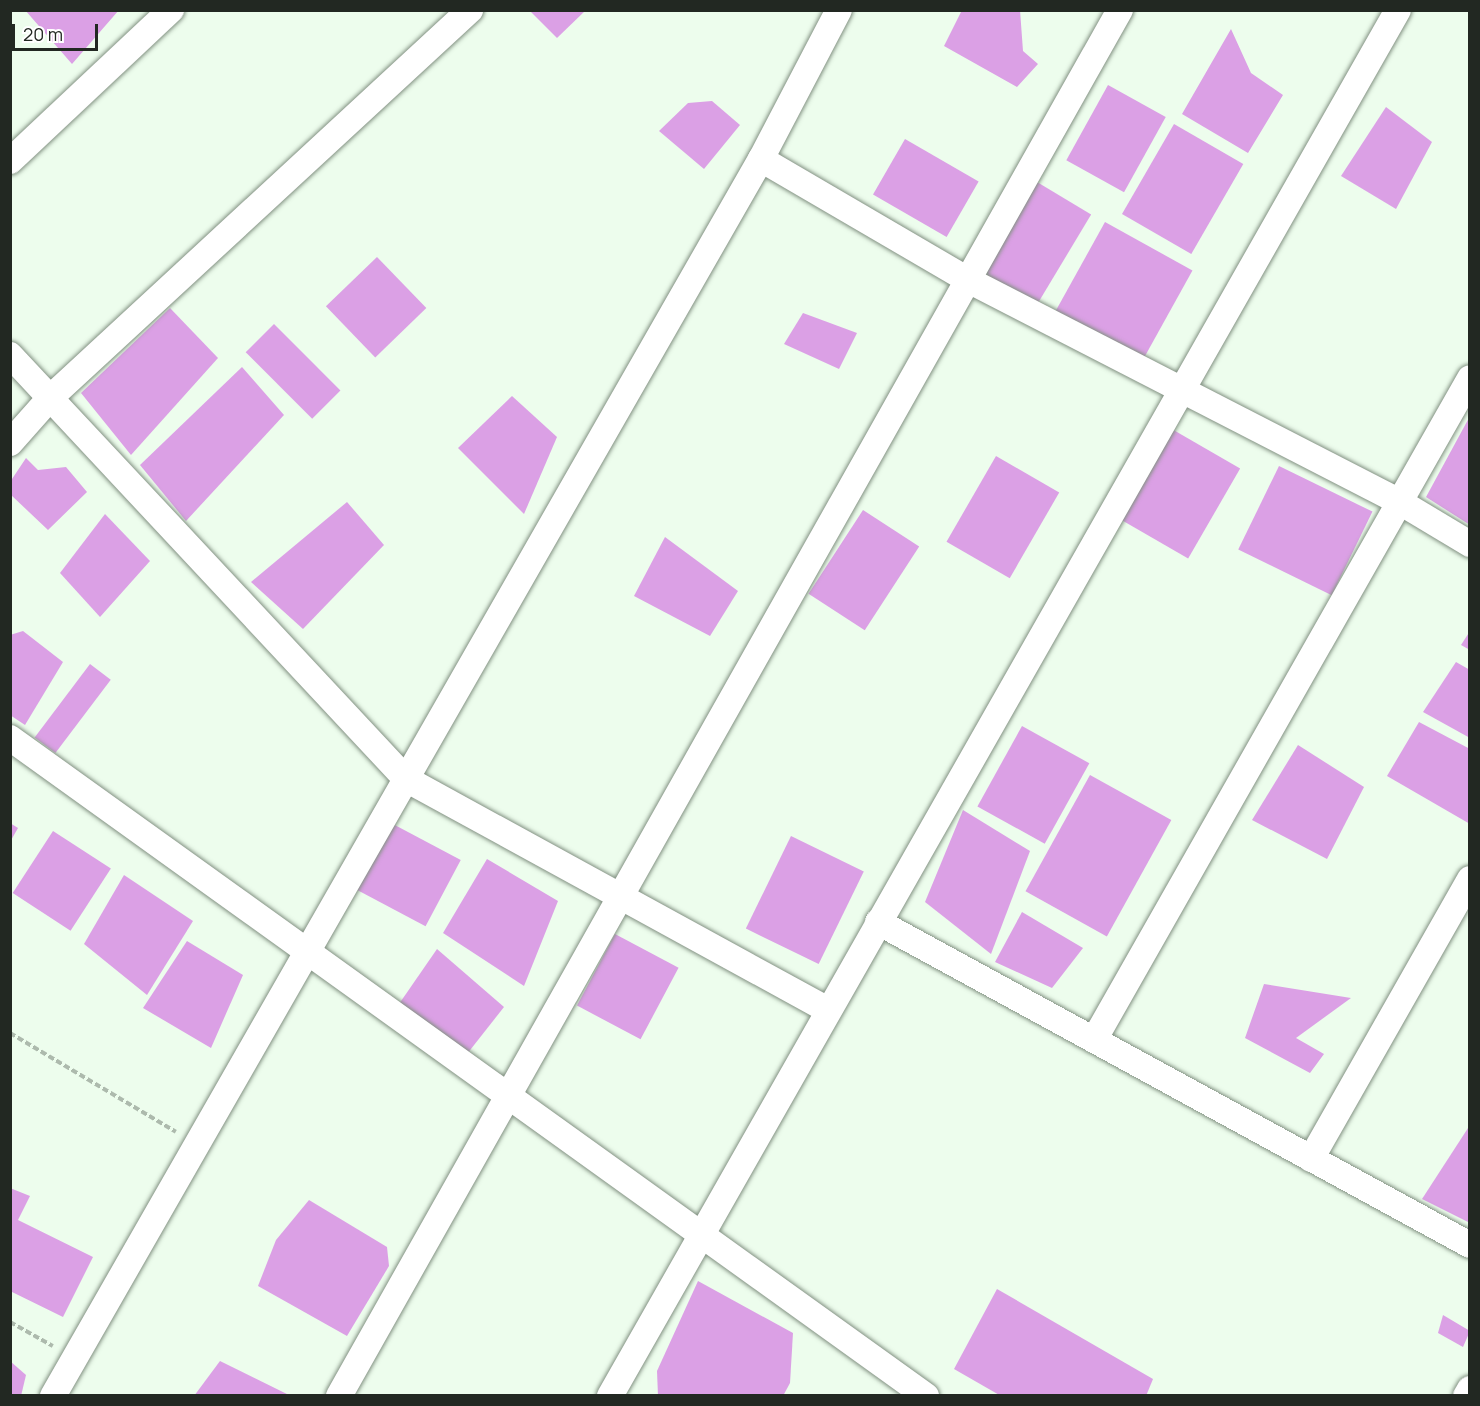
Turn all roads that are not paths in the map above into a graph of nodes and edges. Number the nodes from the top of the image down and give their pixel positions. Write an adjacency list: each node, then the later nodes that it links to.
1 (171, 10): 7 (street)
2 (470, 10): 12 (street)
3 (839, 10): 6 (street)
4 (1120, 10): 8 (street)
5 (1398, 10): 11 (street)
6 (761, 159): 8 (street); 17 (street)
7 (10, 161)
8 (968, 279): 11 (street); 19 (street)
9 (10, 355): 12 (street)
10 (1470, 378): 14 (street)
11 (1184, 392): 14 (street); 20 (street)
12 (50, 398): 13 (street); 17 (street)
13 (10, 443)
14 (1400, 502): 15 (street); 23 (street)
15 (1470, 544)
16 (10, 738): 21 (street)
17 (406, 779): 19 (street); 21 (street)
18 (1470, 879): 25 (street)
19 (620, 896): 22 (street); 24 (street)
20 (878, 922): 22 (street); 23 (street)
21 (310, 951): 24 (street); 30 (street)
22 (828, 1010): 26 (street)
23 (1094, 1040): 25 (street)
24 (509, 1095): 26 (street); 31 (street)
25 (1311, 1159): 27 (street)
26 (702, 1234): 28 (street); 32 (street)
27 (1470, 1245)
28 (899, 1387): 33 (street)
29 (1470, 1389): 34 (street)
30 (53, 1395)
31 (339, 1395)
32 (610, 1395)
33 (926, 1395)
34 (1466, 1395)

